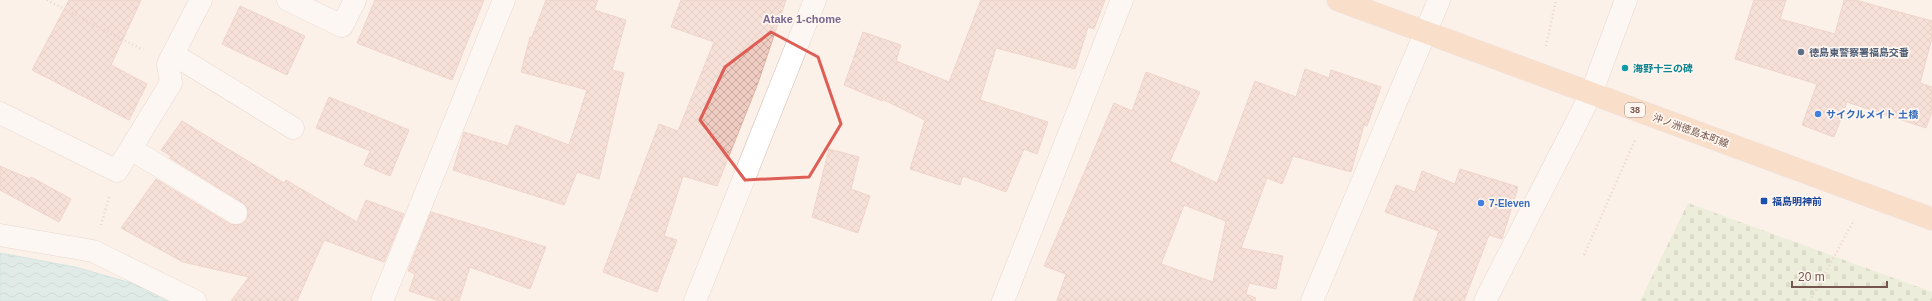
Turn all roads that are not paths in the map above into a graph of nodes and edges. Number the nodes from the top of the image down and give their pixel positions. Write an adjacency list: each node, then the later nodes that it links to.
1 (201, 0): 11 (street)
2 (288, 0): 3 (street)
3 (355, 0)
4 (504, 0): 20 (street)
5 (815, 0): 21 (street)
6 (1122, 0): 22 (street)
7 (1338, 0): 10 (main road, 沖ノ洲徳島本町線 / 38)
8 (1439, 0): 10 (street)
9 (1626, 0): 12 (street)
10 (1426, 33): 12 (main road, 沖ノ洲徳島本町線 / 38); 23 (street)
11 (171, 59): 14 (street); 15 (street)
12 (1592, 94): 17 (main road, 沖ノ洲徳島本町線 / 38); 24 (street)
13 (0, 113): 15 (street)
14 (292, 128)
15 (131, 149): 16 (street)
16 (236, 213)
17 (1932, 219)
18 (0, 235): 19 (street)
19 (195, 301)
20 (382, 301)
21 (695, 301)
22 (1003, 301)
23 (1312, 301)
24 (1485, 301)

